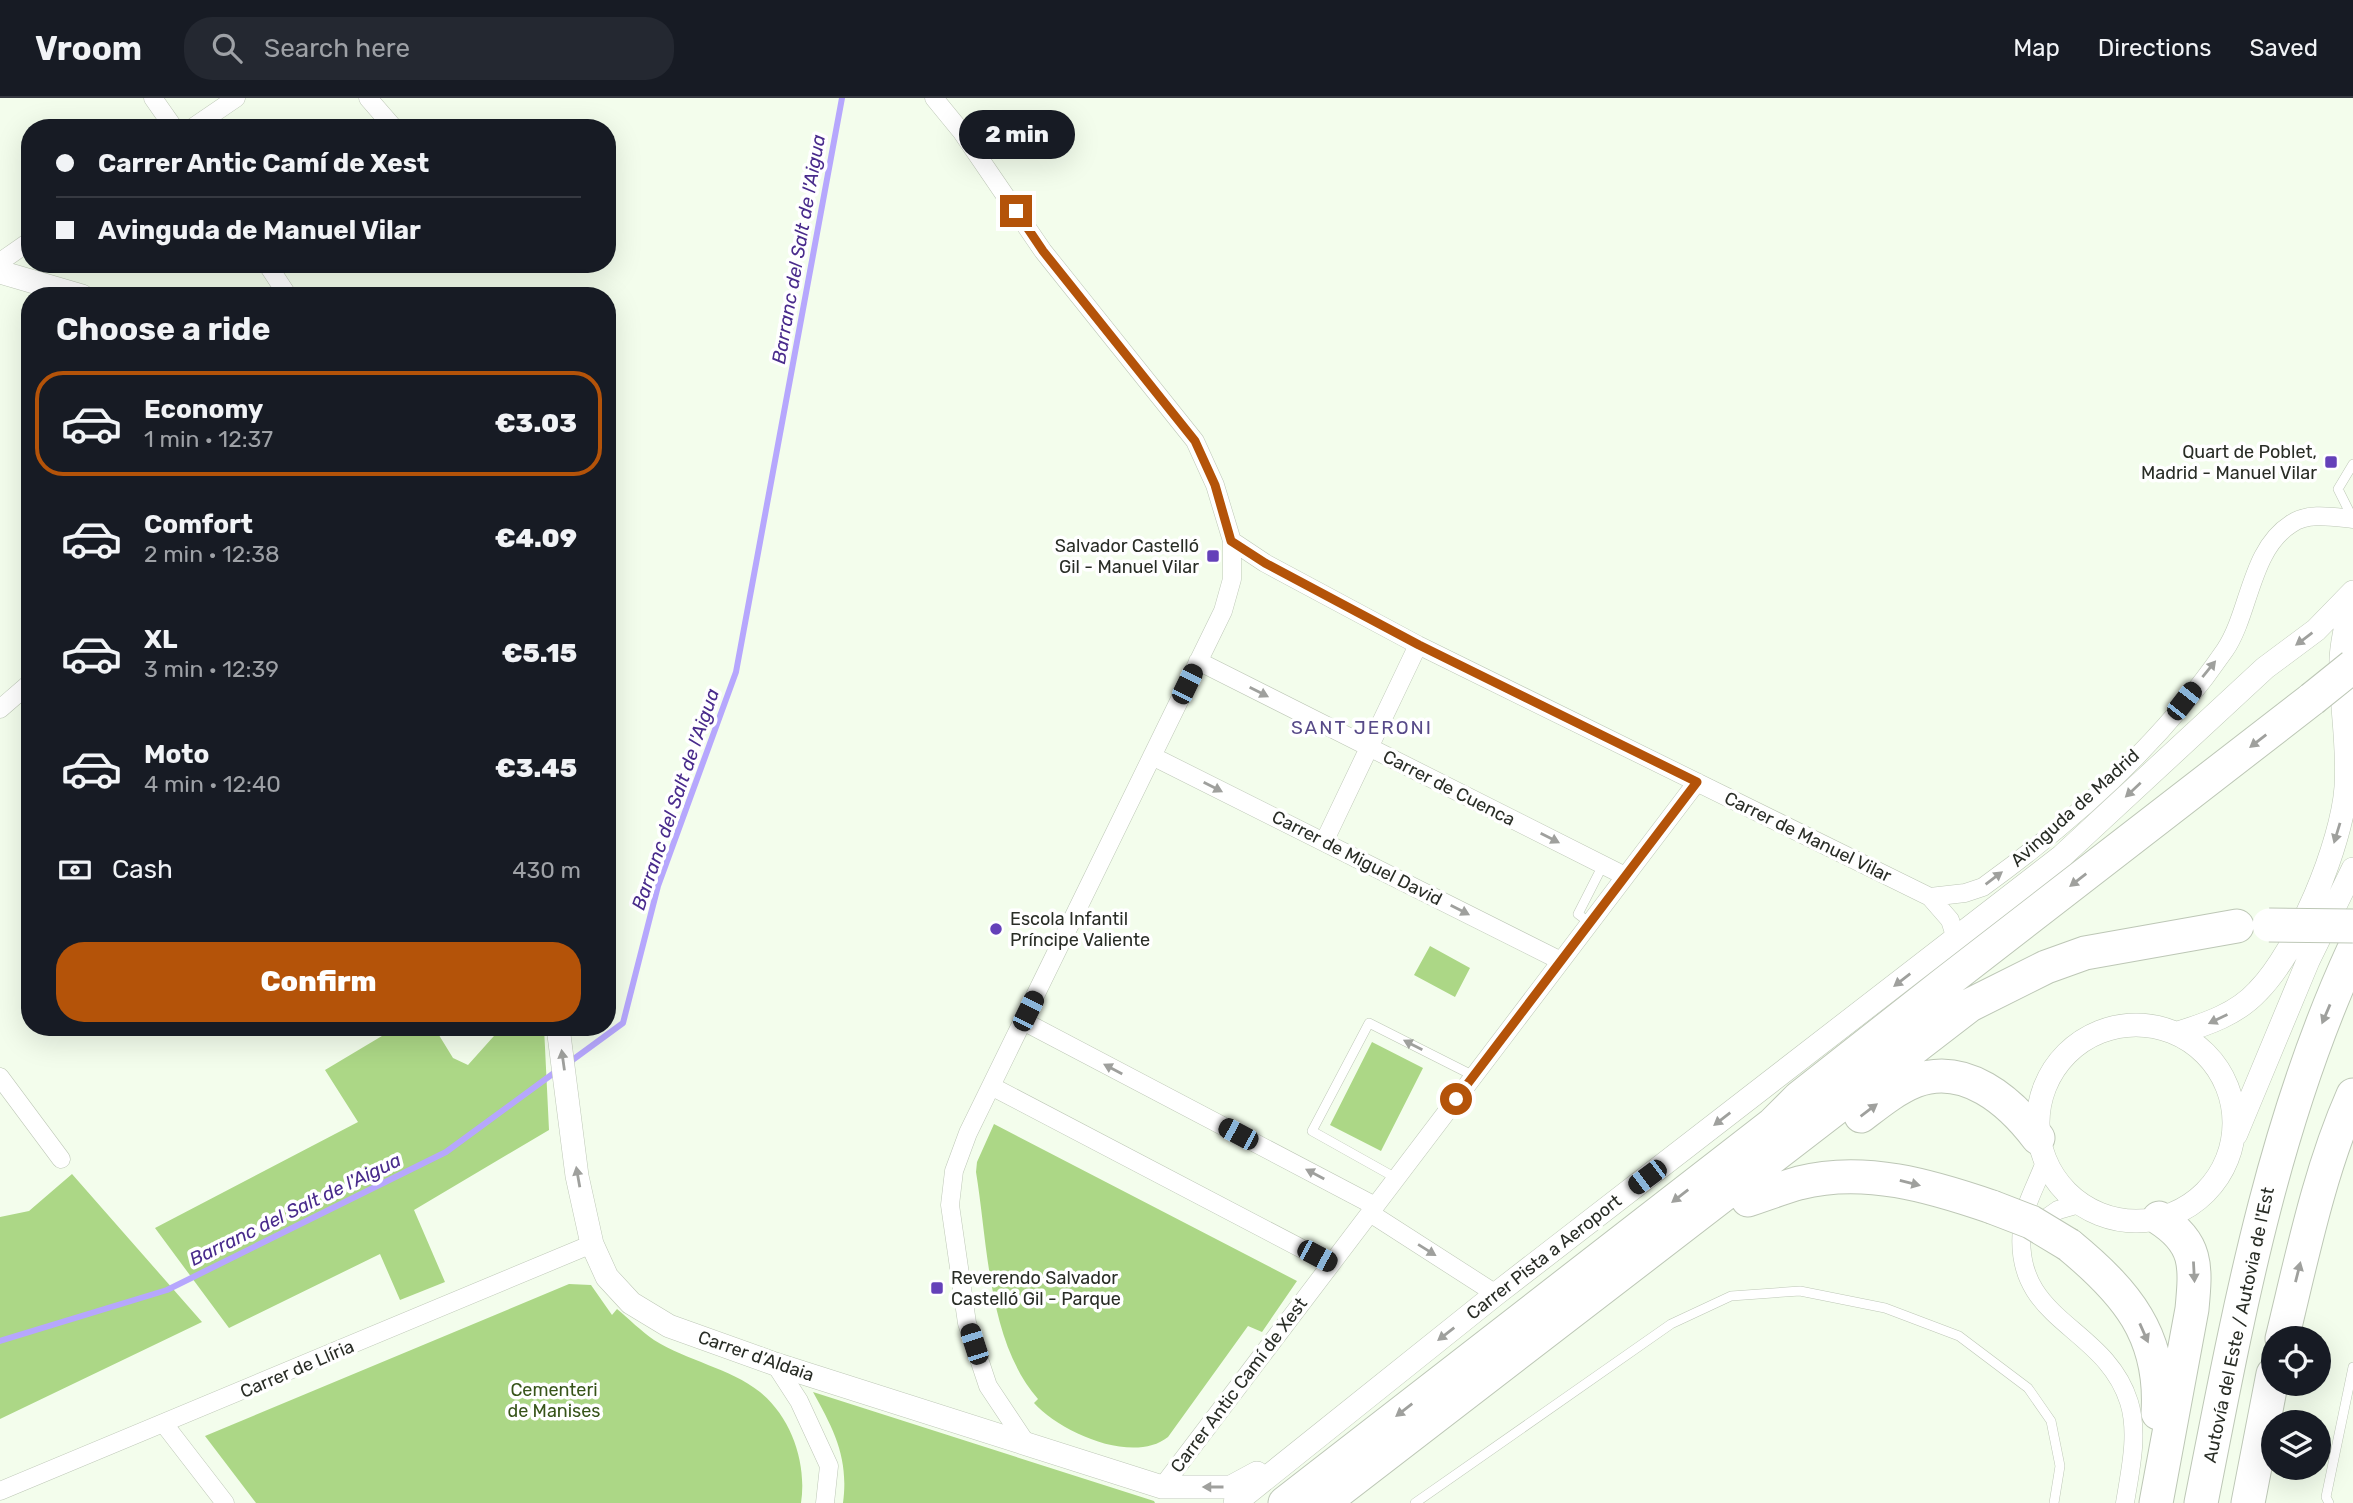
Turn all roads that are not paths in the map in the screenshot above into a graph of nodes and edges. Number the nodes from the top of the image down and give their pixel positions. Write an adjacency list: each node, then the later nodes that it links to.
1 (153, 98): 5 (street)
2 (236, 98): 6 (street)
3 (368, 98): 7 (street)
4 (934, 98): 14 (street)
5 (168, 119)
6 (205, 119)
7 (386, 119)
8 (21, 247): 9 (street)
9 (0, 262)
10 (0, 272): 11 (street)
11 (51, 287)
12 (2353, 464): 13 (lane)
13 (2353, 519): 28 (street, Avinguda de Madrid, one-way to 13)
14 (1231, 541): 16 (street, Carrer de Manuel Vilar); 17 (street)
15 (2353, 594): 32 (street, Avinguda de Madrid, one-way to 32); 36 (street, one-way to 36)
16 (1419, 645): 21 (street); 23 (street, Carrer de Manuel Vilar)
17 (1198, 661): 21 (street, Carrer de Cuenca, one-way to 21); 22 (street)
18 (2353, 666): 42 (highway, one-way to 42, bridge)
19 (21, 689): 20 (street)
20 (3, 700)
21 (1370, 748): 24 (street); 25 (street, Carrer de Cuenca, one-way to 25)
22 (1152, 756): 24 (street, Carrer de Miguel David, one-way to 24); 35 (street)
23 (1697, 782): 27 (street, Carrer Antic Camí de Xest); 28 (street, Carrer de Manuel Vilar)
24 (1324, 842): 34 (street, Carrer de Miguel David, one-way to 34)
25 (1603, 865): 27 (street, Carrer de Cuenca); 29 (lane)
26 (2353, 869): 43 (street)
27 (1625, 876): 29 (street, Carrer Antic Camí de Xest)
28 (1930, 897): 32 (street, Carrer de Manuel Vilar)
29 (1590, 923): 34 (street, Carrer Antic Camí de Xest)
30 (2236, 926): 31 (highway, bridge); 42 (highway); 68 (highway)
31 (2353, 926)
32 (1956, 939): 54 (street, Carrer Pista a Aeroport, one-way to 54)
33 (2353, 951): 75 (highway, Autovía del Este / Autovia de l'Est, one-way to 75)
34 (1561, 961): 38 (street, Carrer Antic Camí de Xest)
35 (1023, 1021): 40 (street); 49 (street, one-way to 35)
36 (2178, 1033): 43 (street); 44 (street)
37 (559, 1036): 52 (street, Carrer d’Aldaia, one-way to 37)
38 (1474, 1076): 46 (street, Carrer Antic Camí de Xest); 46 (lane, one-way to 46)
39 (0, 1077): 45 (street)
40 (992, 1086): 53 (street); 60 (street)
41 (2353, 1095): 55 (highway, one-way to 41)
42 (1773, 1124): 67 (highway, one-way to 67)
43 (2235, 1137): 50 (street)
44 (2041, 1150): 47 (highway, one-way to 44); 48 (street); 51 (street)
45 (61, 1158)
46 (1396, 1178): 49 (street, Carrer Antic Camí de Xest)
47 (1748, 1200): 69 (highway); 73 (highway, one-way to 73, bridge)
48 (2079, 1204): 50 (street); 51 (street)
49 (1372, 1210): 53 (street, Carrer Antic Camí de Xest); 54 (street, one-way to 54)
50 (2159, 1218): 74 (highway, one-way to 74)
51 (2021, 1241): 72 (street)
52 (592, 1244): 56 (street, Carrer d’Aldaia); 59 (street, Carrer de Llíria)
53 (1331, 1264): 63 (street, Carrer Antic Camí de Xest)
54 (1496, 1294): 61 (street, Carrer Pista a Aeroport, one-way to 61)
55 (2285, 1326)
56 (775, 1364): 60 (street, Carrer d’Aldaia); 65 (street)
57 (2353, 1367): 77 (lane)
58 (2269, 1396): 76 (highway)
59 (164, 1424): 62 (street, Carrer de Llíria); 64 (street)
60 (1028, 1446): 63 (street, Carrer d’Aldaia)
61 (1297, 1452): 63 (street, Carrer d’Aldaia, one-way to 63); 66 (street, Carrer Pista a Aeroport)
62 (0, 1491)
63 (1166, 1495)
64 (225, 1503)
65 (825, 1503)
66 (1236, 1503)
67 (1285, 1503)
68 (1323, 1503)
69 (1343, 1503)
70 (1415, 1503): 71 (lane)
71 (2054, 1503)
72 (2124, 1503)
73 (2150, 1503)
74 (2156, 1503)
75 (2201, 1503)
76 (2248, 1503)
77 (2329, 1503)

